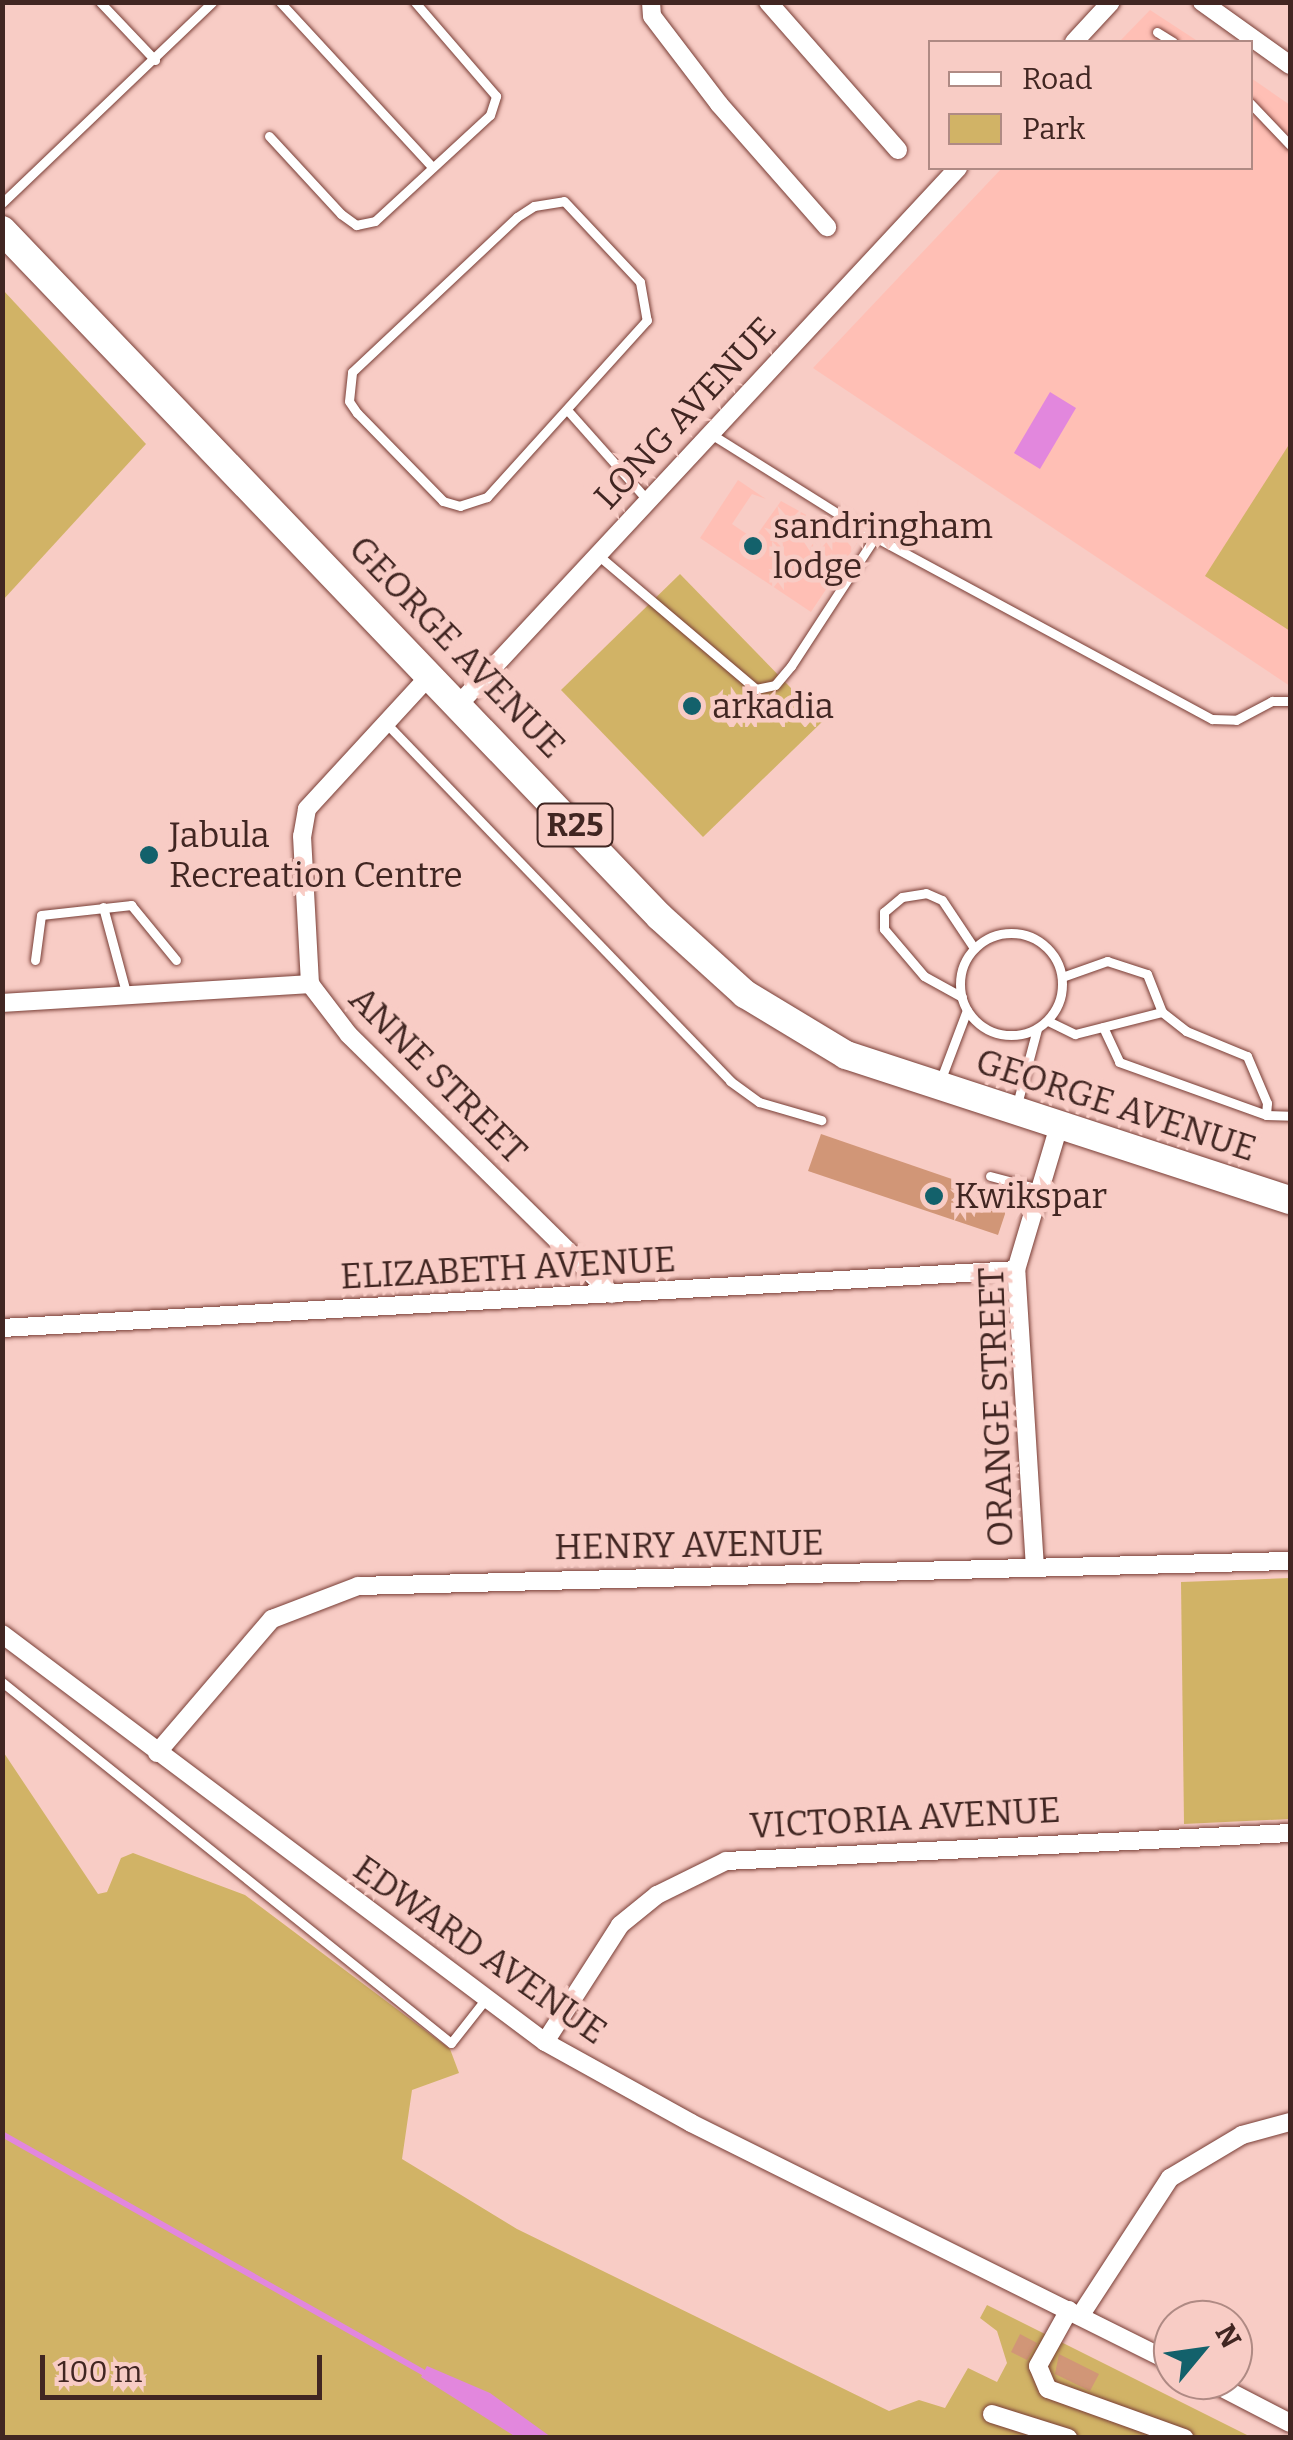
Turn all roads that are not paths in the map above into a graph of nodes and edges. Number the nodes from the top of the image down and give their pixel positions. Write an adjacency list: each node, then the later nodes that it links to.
1 (100, 2): 12 (lane)
2 (212, 2): 12 (lane)
3 (280, 2): 18 (lane)
4 (414, 2): 18 (lane)
5 (651, 2): 21 (street)
6 (768, 2): 17 (street)
7 (1111, 2): 10 (street)
8 (1202, 2): 13 (street)
9 (1157, 32): 11 (lane)
10 (1076, 40)
11 (1170, 40)
12 (155, 60): 20 (lane)
13 (1290, 66)
14 (1253, 106): 16 (lane)
15 (269, 136): 18 (lane)
16 (1290, 145)
17 (898, 150)
18 (432, 167)
19 (956, 170): 24 (street, LONG AVENUE)
20 (2, 203)
21 (827, 227)
22 (2, 230): 28 (main road, GEORGE AVENUE / R25)
23 (569, 412): 23 (lane); 25 (lane)
24 (710, 434): 25 (street, LONG AVENUE); 26 (lane)
25 (648, 500): 27 (street, LONG AVENUE)
26 (875, 537): 27 (lane); 29 (lane)
27 (596, 554): 30 (street, LONG AVENUE)
28 (432, 674): 30 (main road, GEORGE AVENUE / R25); 31 (street, ANNE STREET)
29 (1290, 700)
30 (460, 703): 46 (main road, GEORGE AVENUE / R25)
31 (384, 721): 37 (street, ANNE STREET); 50 (lane)
32 (103, 907): 34 (lane); 35 (lane); 38 (lane)
33 (974, 948): 36 (lane); 39 (lane); 39 (lane)
34 (34, 960)
35 (176, 960)
36 (1062, 977): 42 (lane); 43 (lane)
37 (310, 984): 38 (street); 56 (street, ANNE STREET)
38 (127, 996): 40 (street)
39 (962, 997): 41 (lane)
40 (2, 1003)
41 (967, 1010): 45 (lane); 46 (lane)
42 (1162, 1012): 44 (lane); 48 (lane)
43 (1048, 1020): 44 (lane); 45 (lane)
44 (1102, 1027): 48 (lane)
45 (1037, 1028): 47 (lane)
46 (938, 1086): 47 (main road, GEORGE AVENUE / R25)
47 (1015, 1112): 51 (main road, GEORGE AVENUE / R25)
48 (1266, 1114): 49 (lane)
49 (1290, 1116)
50 (822, 1120)
51 (1058, 1129): 53 (street, ORANGE STREET); 54 (main road, GEORGE AVENUE / R25)
52 (990, 1176): 53 (lane)
53 (1039, 1189): 55 (street, ORANGE STREET)
54 (1290, 1200)
55 (1016, 1270): 56 (street, ELIZABETH AVENUE); 59 (street, ORANGE STREET)
56 (612, 1294): 57 (street, ELIZABETH AVENUE)
57 (2, 1328)
58 (1290, 1561): 59 (street, HENRY AVENUE)
59 (1036, 1568): 62 (street, HENRY AVENUE)
60 (2, 1634): 62 (street, EDWARD AVENUE)
61 (2, 1682): 64 (lane)
62 (157, 1753): 64 (street, EDWARD AVENUE)
63 (1290, 1833): 65 (street, VICTORIA AVENUE)
64 (484, 2001): 65 (street, EDWARD AVENUE)
65 (546, 2042): 67 (street, EDWARD AVENUE)
66 (1290, 2122): 67 (street)
67 (1075, 2313): 68 (street, EDWARD AVENUE); 73 (street)
68 (1153, 2353)
69 (1245, 2400): 71 (street)
70 (992, 2414): 72 (street)
71 (1290, 2423)
72 (1068, 2438)
73 (1184, 2438)

